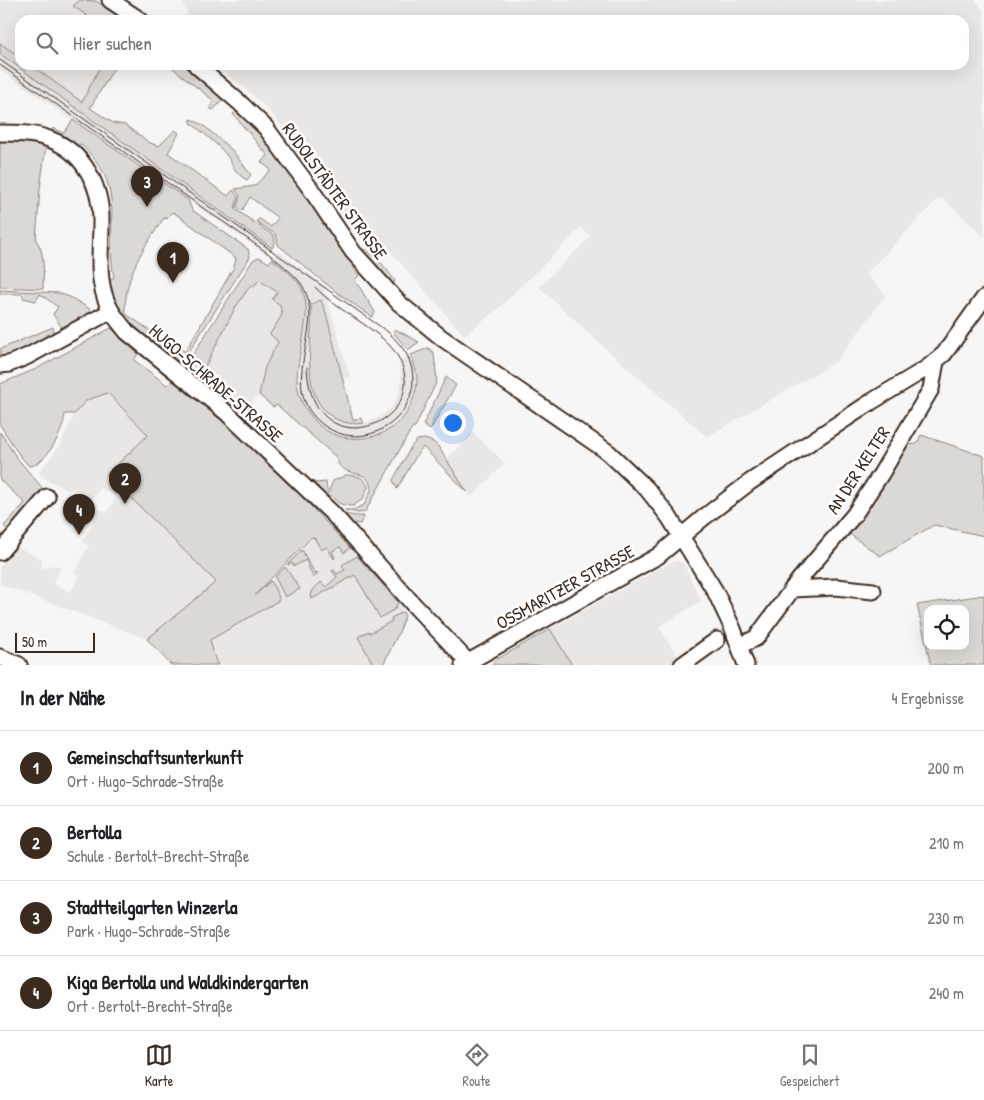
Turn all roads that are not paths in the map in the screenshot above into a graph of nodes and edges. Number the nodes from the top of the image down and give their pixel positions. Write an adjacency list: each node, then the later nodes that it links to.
1 (110, 0): 2 (street)
2 (132, 15)
3 (202, 70): 10 (street, RUDOLSTÄDTER STRASSE)
4 (0, 133): 6 (street, HUGO-SCHRADE-STRASSE)
5 (984, 298): 7 (street)
6 (111, 312): 8 (street); 17 (street, HUGO-SCHRADE-STRASSE)
7 (936, 361): 10 (street, OSSMARITZER STRASSE); 12 (street, AN DER KELTER)
8 (0, 364)
9 (47, 497): 11 (street)
10 (682, 537): 15 (street); 17 (street, OSSMARITZER STRASSE)
11 (0, 552)
12 (792, 589): 13 (street); 15 (street, AN DER KELTER)
13 (873, 591)
14 (717, 640): 19 (street)
15 (739, 646): 20 (street)
16 (0, 657): 18 (street)
17 (472, 662)
18 (19, 665)
19 (682, 665)
20 (746, 665)

